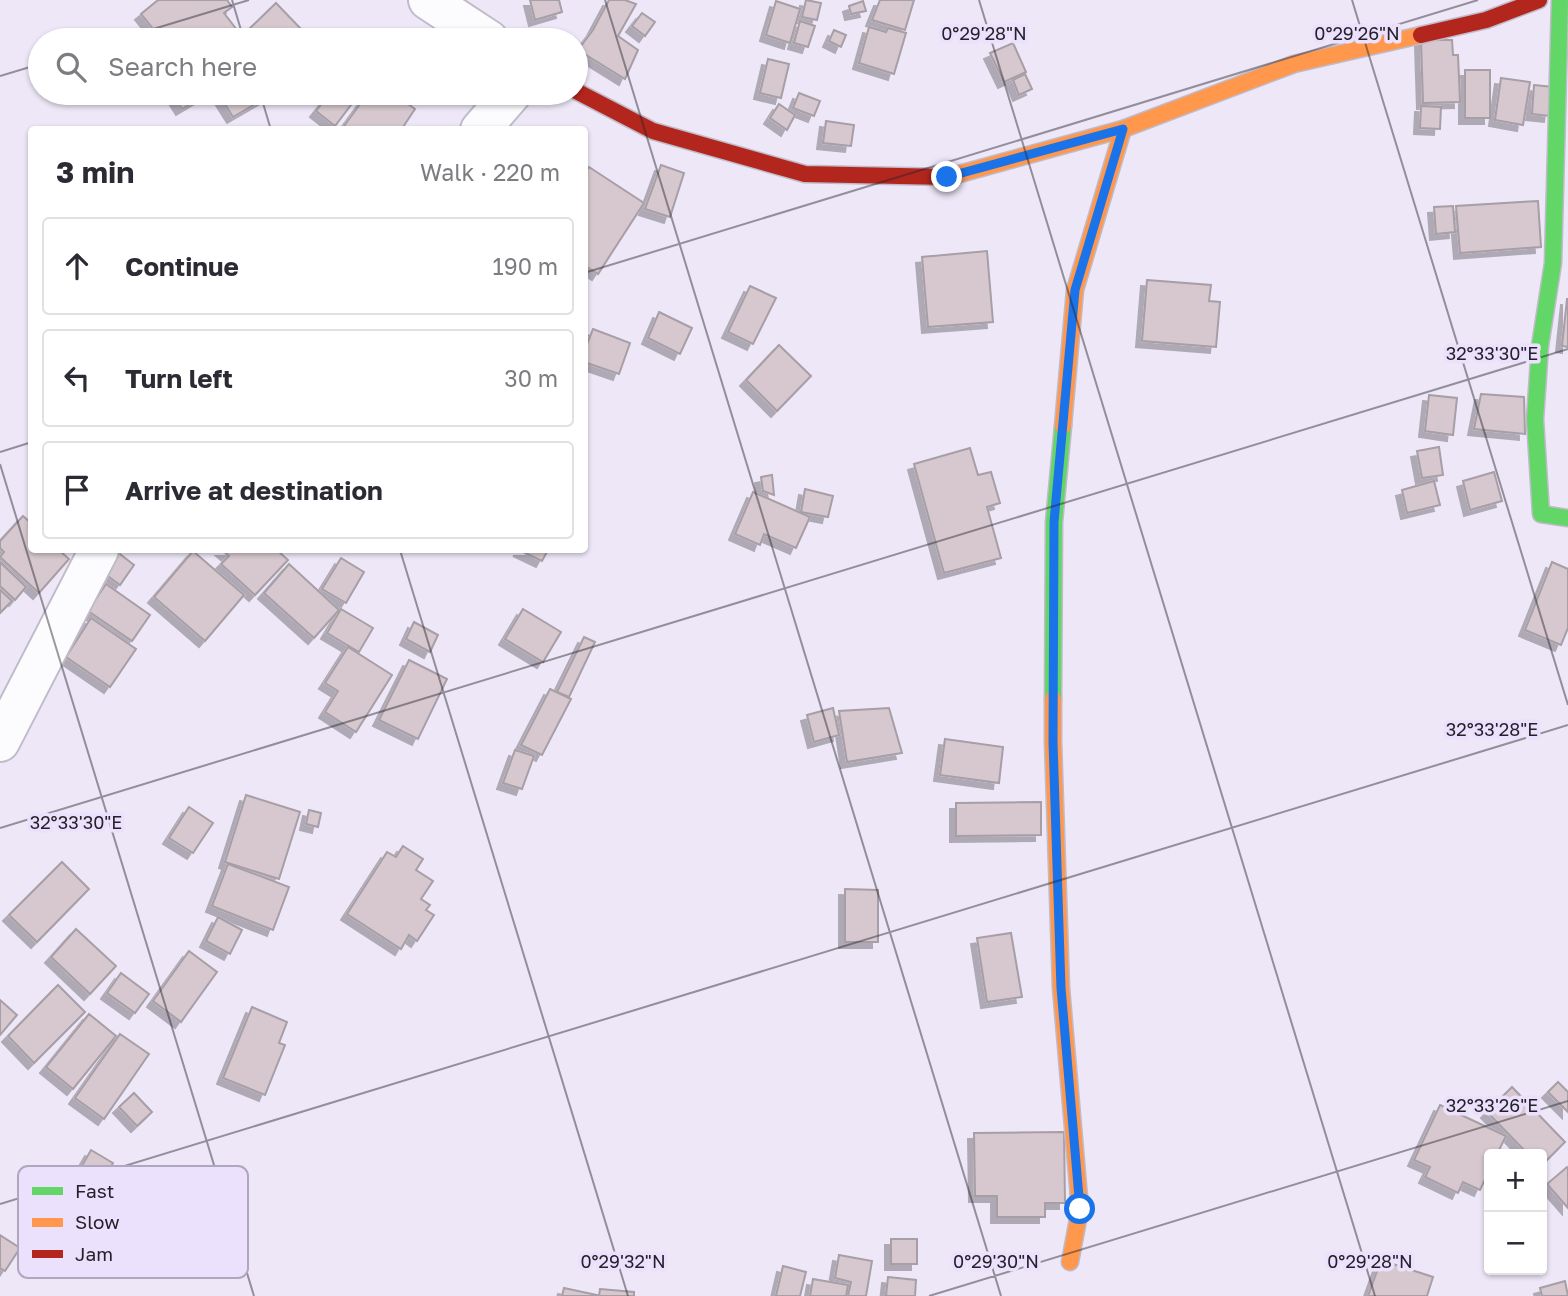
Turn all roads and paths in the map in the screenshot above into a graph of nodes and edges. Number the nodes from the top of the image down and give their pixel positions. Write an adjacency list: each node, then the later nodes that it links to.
1 (428, 0): 4 (street)
2 (1539, 0): 8 (street)
3 (1560, 0): 9 (street)
4 (471, 28)
5 (588, 97): 8 (street)
6 (502, 105): 7 (street)
7 (483, 126)
8 (1123, 129): 12 (street)
9 (1568, 518)
10 (97, 553): 11 (street)
11 (0, 742)
12 (1070, 1262)

